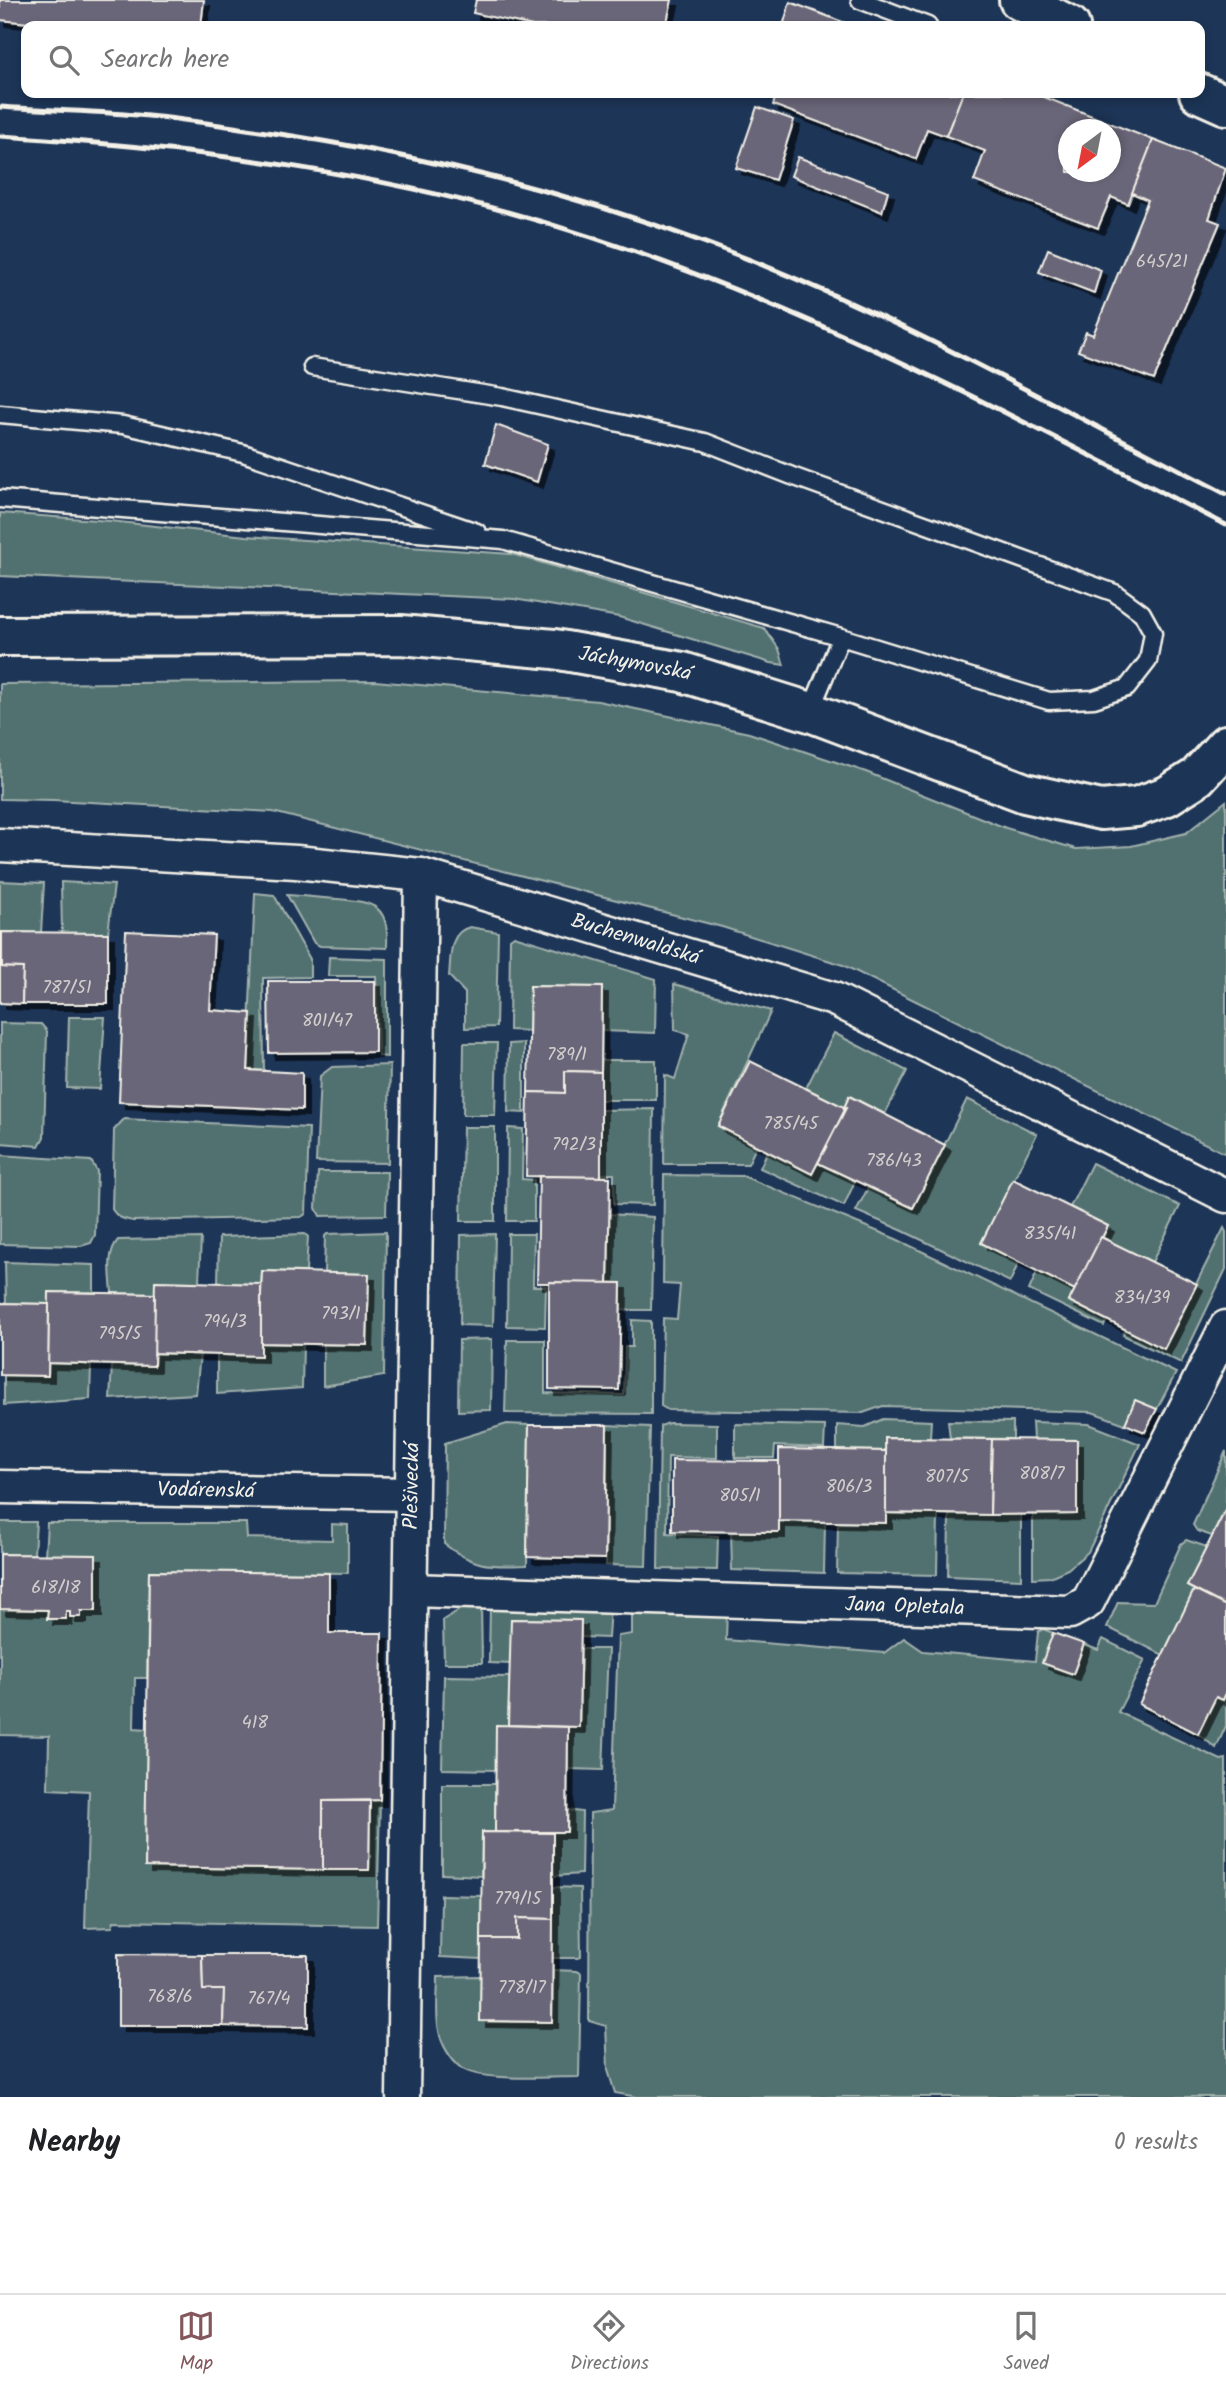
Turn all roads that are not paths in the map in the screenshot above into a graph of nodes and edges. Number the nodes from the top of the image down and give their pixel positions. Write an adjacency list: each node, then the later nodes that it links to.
1 (860, 0): 3 (lane)
2 (1019, 0): 4 (street)
3 (915, 21)
4 (1060, 21)
5 (1205, 96): 6 (street)
6 (1226, 105)
7 (312, 367): 12 (lane)
8 (0, 415): 10 (lane)
9 (0, 499): 10 (lane)
10 (503, 540): 12 (lane)
11 (0, 636): 13 (street, Jáchymovská)
12 (841, 636): 13 (lane)
13 (810, 712): 14 (street, Jáchymovská)
14 (1226, 745)
15 (0, 845): 16 (street, Buchenwaldská)
16 (421, 876): 17 (street, Buchenwaldská); 20 (street, Plešivecká)
17 (1226, 1196)
18 (1226, 1327): 21 (street, Jana Opletala)
19 (0, 1487): 20 (street, Vodárenská)
20 (411, 1494): 21 (street, Plešivecká)
21 (411, 1590): 22 (street, Plešivecká)
22 (403, 2097)

